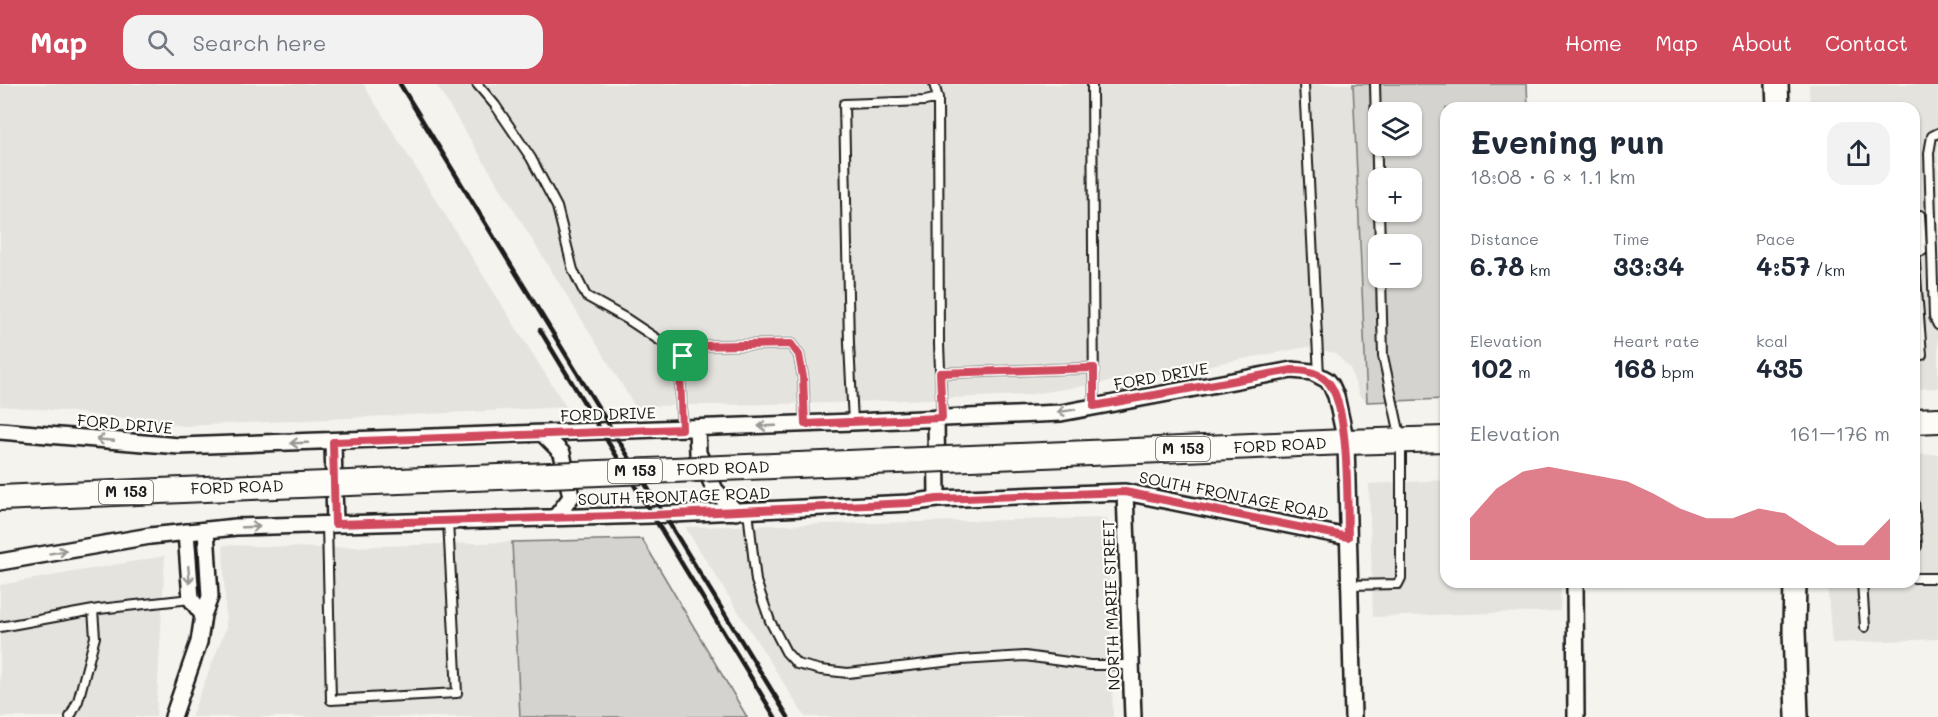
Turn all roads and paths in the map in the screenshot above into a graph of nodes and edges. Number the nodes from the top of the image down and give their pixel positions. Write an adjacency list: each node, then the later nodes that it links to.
1 (477, 84): 17 (lane)
2 (934, 84): 7 (lane)
3 (1092, 84): 18 (lane)
4 (1304, 84): 20 (lane)
5 (1375, 84): 10 (lane)
6 (1777, 84): 8 (street)
7 (938, 98): 19 (lane); 25 (lane)
8 (1778, 102)
9 (1938, 133): 14 (lane)
10 (1377, 168)
11 (1920, 215): 12 (lane)
12 (1920, 251)
13 (1381, 288): 31 (lane)
14 (1938, 325)
15 (1920, 329): 16 (lane)
16 (1920, 355)
17 (683, 356): 26 (lane); 27 (lane)
18 (1094, 368): 19 (lane); 21 (lane)
19 (940, 373): 22 (lane)
20 (1319, 375): 21 (street, FORD DRIVE); 33 (street)
21 (1094, 406): 22 (street, FORD DRIVE, one-way to 22)
22 (939, 418): 25 (street, FORD DRIVE); 36 (street)
23 (1938, 420): 24 (main road)
24 (1920, 421)
25 (853, 422): 26 (street, FORD DRIVE)
26 (805, 424): 27 (street, FORD DRIVE, one-way to 27)
27 (689, 429): 29 (street, FORD DRIVE); 37 (street)
28 (0, 430): 32 (street, FORD DRIVE, one-way to 28)
29 (543, 434): 32 (street, FORD DRIVE); 38 (street)
30 (1440, 439): 31 (main road, FORD ROAD / M 153)
31 (1401, 440): 33 (main road, FORD ROAD / M 153); 47 (lane)
32 (333, 442): 40 (street)
33 (1346, 442): 35 (main road, FORD ROAD / M 153, bridge); 43 (street)
34 (1125, 492): 36 (street, SOUTH FRONTAGE ROAD); 43 (street, SOUTH FRONTAGE ROAD); 56 (street, NORTH MARIE STREET)
35 (0, 498)
36 (937, 499): 37 (street, SOUTH FRONTAGE ROAD)
37 (742, 511): 38 (street, SOUTH FRONTAGE ROAD); 56 (lane)
38 (555, 518): 39 (street, SOUTH FRONTAGE ROAD)
39 (448, 521): 40 (street, SOUTH FRONTAGE ROAD); 40 (lane)
40 (331, 525): 41 (street, SOUTH FRONTAGE ROAD, one-way to 40)
41 (206, 530): 42 (street, SOUTH FRONTAGE ROAD); 53 (street)
42 (186, 532): 44 (street, SOUTH FRONTAGE ROAD, one-way to 42); 51 (street, one-way to 51)
43 (1348, 537): 47 (street)
44 (0, 562)
45 (1920, 578): 46 (lane)
46 (1938, 578)
47 (1349, 585): 60 (street)
48 (1575, 588): 61 (street)
49 (1796, 588): 62 (street)
50 (1862, 588): 55 (lane)
51 (191, 599): 52 (lane); 53 (street)
52 (93, 610): 54 (lane); 57 (lane)
53 (203, 615): 58 (street)
54 (0, 627)
55 (1865, 627)
56 (1132, 665): 59 (street, NORTH MARIE STREET)
57 (70, 717)
58 (173, 717)
59 (1133, 717)
60 (1353, 717)
61 (1576, 717)
62 (1797, 717)

